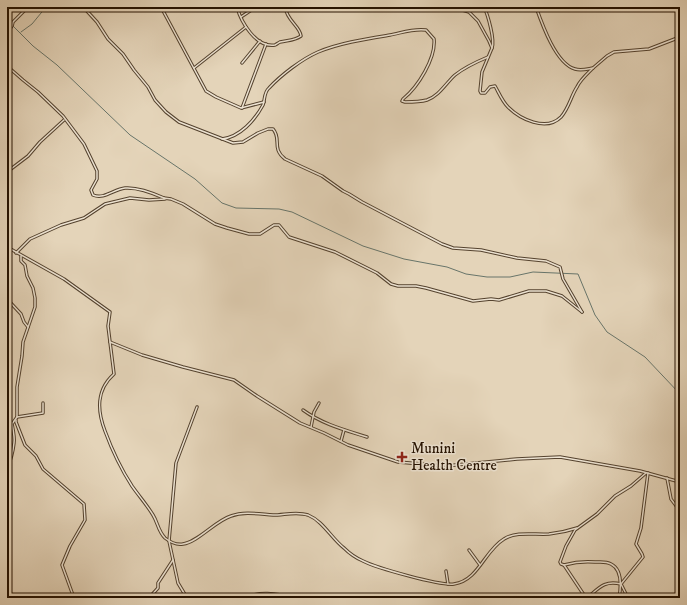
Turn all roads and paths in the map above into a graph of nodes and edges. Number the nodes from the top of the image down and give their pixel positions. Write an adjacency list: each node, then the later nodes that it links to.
1 (28, 7): 14 (street)
2 (66, 7): 11 (street)
3 (93, 7): 11 (street)
4 (161, 7): 22 (street)
5 (237, 7): 12 (street)
6 (256, 7): 12 (street)
7 (285, 7): 17 (street)
8 (417, 7): 18 (street)
9 (484, 7): 18 (street)
10 (536, 7): 23 (street)
11 (86, 10): 27 (street)
12 (241, 17): 13 (street)
13 (247, 27): 16 (street); 22 (street)
14 (7, 33)
15 (680, 37): 23 (street)
16 (260, 41): 17 (street); 20 (street)
17 (266, 44): 25 (street)
18 (492, 48): 19 (street)
19 (488, 58): 23 (street); 24 (street)
20 (242, 63)
21 (7, 66): 26 (street)
22 (194, 68): 25 (street)
23 (593, 68)
24 (264, 102): 25 (street); 27 (street)
25 (242, 108)
26 (65, 119): 28 (street); 30 (street)
27 (220, 139): 30 (street)
28 (7, 173): 29 (street)
29 (7, 184)
30 (165, 199): 32 (street)
31 (7, 247): 32 (street)
32 (16, 253): 33 (street)
33 (21, 256): 37 (street); 38 (street)
34 (7, 299): 36 (street)
35 (7, 302): 36 (street)
36 (12, 303): 37 (street)
37 (28, 327): 44 (street)
38 (110, 342): 45 (street); 57 (street)
39 (43, 403): 44 (street)
40 (319, 403): 43 (street)
41 (197, 407): 57 (street)
42 (302, 410): 43 (street)
43 (312, 417): 45 (street); 46 (street)
44 (17, 418): 49 (street); 65 (street)
45 (310, 427): 48 (street)
46 (344, 430): 47 (street); 48 (street)
47 (367, 437)
48 (341, 441): 50 (street)
49 (7, 468)
50 (647, 473): 51 (street); 56 (street); 64 (street)
51 (667, 478): 52 (street); 55 (street)
52 (680, 482)
53 (7, 493): 54 (street)
54 (7, 508)
55 (680, 510)
56 (578, 528): 60 (street); 61 (street)
57 (169, 541): 59 (street); 63 (street)
58 (469, 550): 60 (street)
59 (174, 559): 66 (street); 67 (street)
60 (480, 565): 63 (street)
61 (564, 565): 64 (street); 70 (street)
62 (446, 571): 63 (street)
63 (448, 584)
64 (621, 584): 70 (street); 71 (street); 72 (street)
65 (74, 598)
66 (149, 598)
67 (187, 598)
68 (247, 598): 69 (street)
69 (289, 598)
70 (587, 598)
71 (619, 598)
72 (628, 598)

